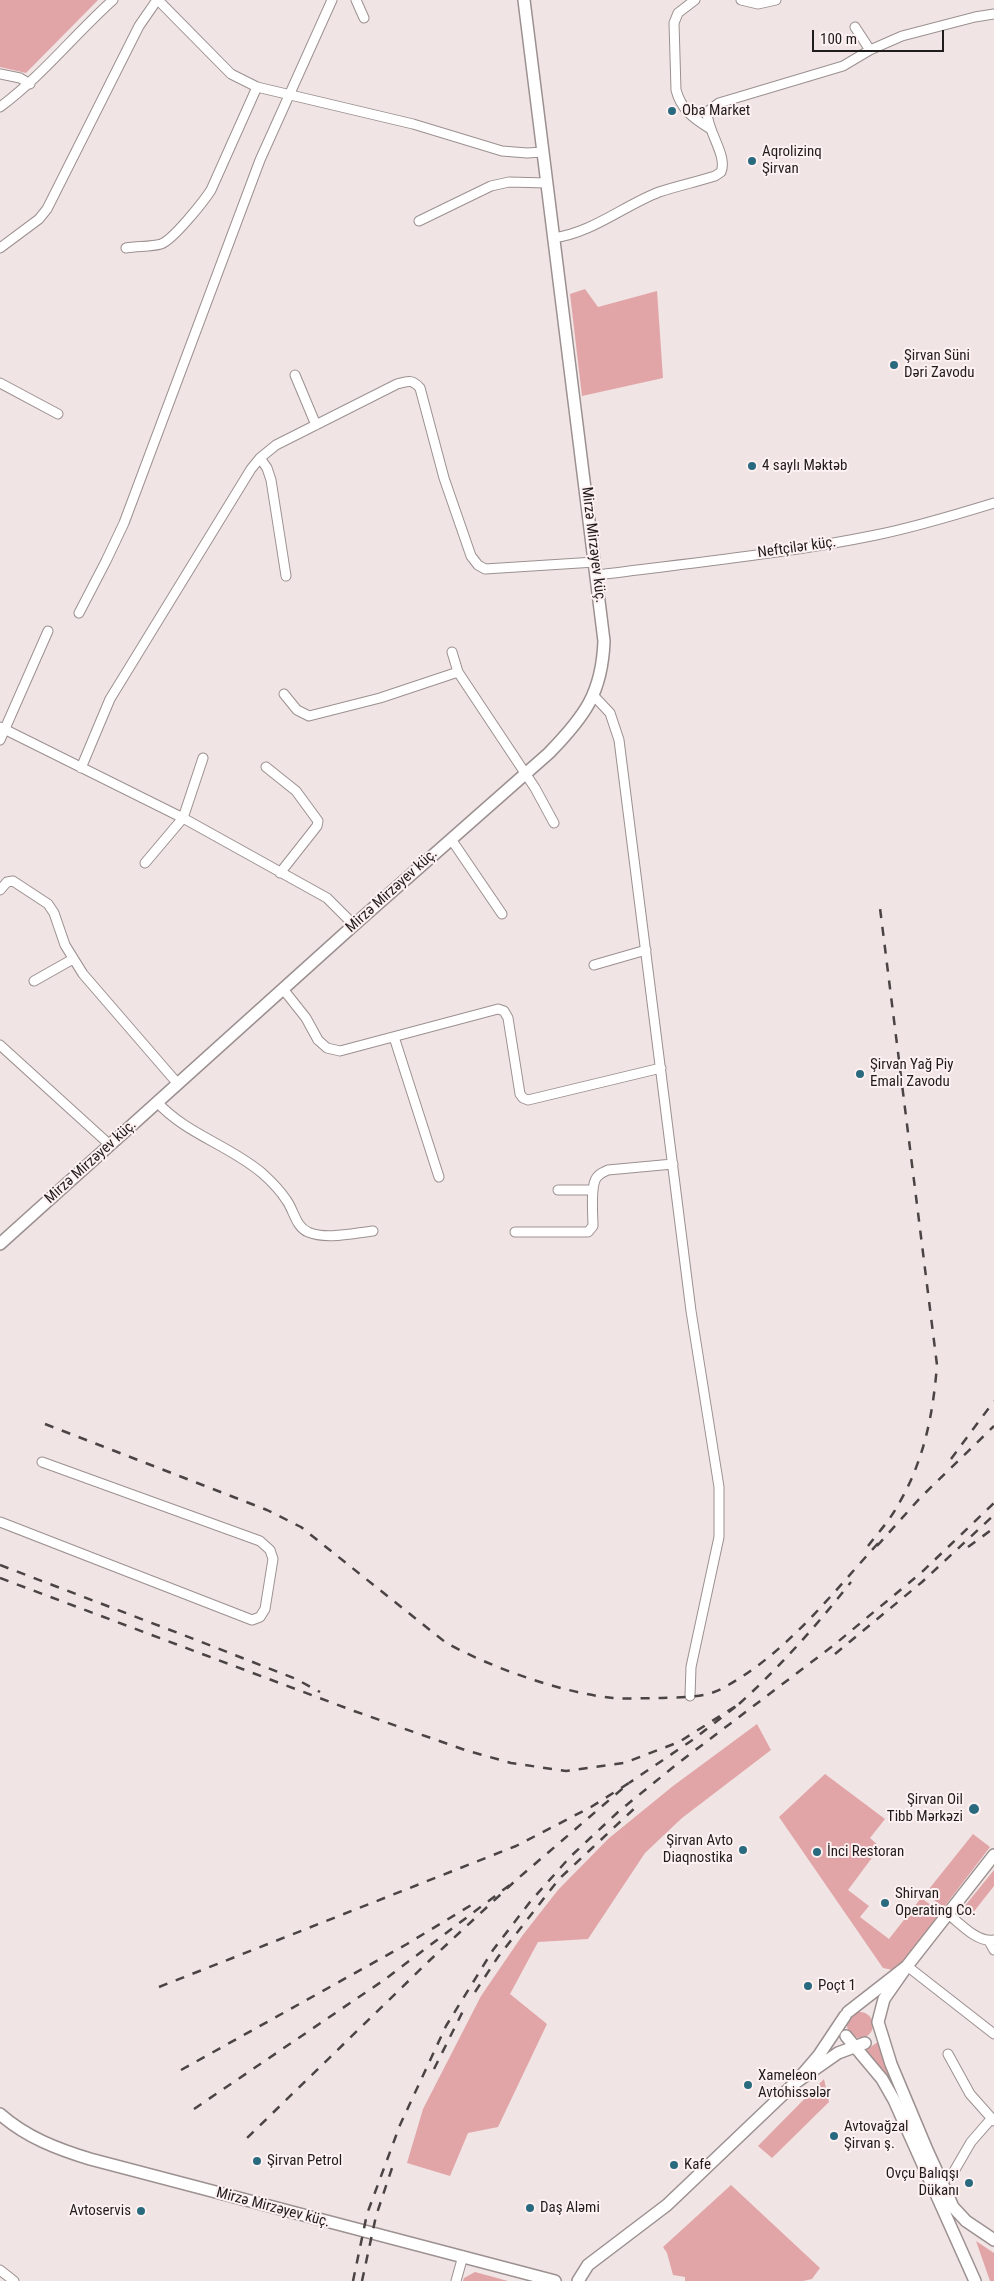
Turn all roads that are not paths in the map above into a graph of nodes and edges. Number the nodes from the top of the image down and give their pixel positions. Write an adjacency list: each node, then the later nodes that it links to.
1 (113, 0): 15 (street)
2 (158, 0): 16 (street); 24 (street)
3 (332, 0): 17 (street)
4 (356, 0): 11 (street)
5 (524, 0): 20 (main road, Mirzə Mirzəyev küç.)
6 (695, 0): 9 (street)
7 (741, 0): 8 (street)
8 (776, 0)
9 (685, 3): 19 (street)
10 (994, 14): 13 (street)
11 (364, 18)
12 (855, 27): 13 (street)
13 (870, 50): 19 (street)
14 (0, 74): 15 (street)
15 (30, 84): 18 (street)
16 (257, 87): 17 (street); 25 (street)
17 (288, 94): 20 (street); 35 (street)
18 (0, 107)
19 (709, 128): 23 (street)
20 (543, 152): 21 (main road, Mirzə Mirzəyev küç.)
21 (547, 183): 22 (street); 23 (main road, Mirzə Mirzəyev küç.)
22 (419, 221)
23 (553, 238): 32 (main road, Mirzə Mirzəyev küç.)
24 (0, 248)
25 (126, 248)
26 (295, 375): 29 (street)
27 (0, 383): 28 (street)
28 (58, 414)
29 (316, 425): 30 (street); 32 (street)
30 (260, 458): 34 (street); 45 (street)
31 (994, 503): 33 (street, Neftçilər küç.)
32 (595, 562): 33 (main road, Mirzə Mirzəyev küç.)
33 (597, 574): 40 (main road, Mirzə Mirzəyev küç.)
34 (286, 576)
35 (79, 613)
36 (48, 631): 41 (street)
37 (452, 652): 38 (street)
38 (458, 672): 39 (street); 46 (street)
39 (284, 694)
40 (594, 696): 46 (main road, Mirzə Mirzəyev küç.); 55 (street)
41 (3, 728): 42 (street); 45 (street)
42 (0, 740)
43 (203, 758): 47 (street)
44 (266, 767): 51 (street)
45 (81, 768): 47 (street)
46 (526, 775): 48 (street); 49 (main road, Mirzə Mirzəyev küç.)
47 (183, 818): 50 (street); 51 (street)
48 (554, 823)
49 (451, 839): 53 (street); 54 (main road, Mirzə Mirzəyev küç.)
50 (145, 863)
51 (280, 873): 54 (street)
52 (0, 890): 56 (street)
53 (502, 914)
54 (354, 925): 59 (main road, Mirzə Mirzəyev küç.)
55 (646, 950): 57 (street); 62 (street)
56 (73, 959): 58 (street); 63 (street)
57 (594, 965)
58 (34, 982)
59 (283, 989): 60 (street); 63 (main road, Mirzə Mirzəyev küç.)
60 (394, 1037): 62 (street); 67 (street)
61 (0, 1045): 65 (street)
62 (661, 1068): 66 (street)
63 (178, 1084): 64 (main road, Mirzə Mirzəyev küç.)
64 (158, 1102): 65 (main road, Mirzə Mirzəyev küç.); 70 (street)
65 (110, 1145): 72 (main road, Mirzə Mirzəyev küç.)
66 (673, 1164): 69 (street); 75 (street)
67 (439, 1177)
68 (558, 1190): 69 (street)
69 (593, 1190): 71 (street)
70 (373, 1231)
71 (515, 1232)
72 (0, 1244)
73 (42, 1462): 74 (street)
74 (0, 1522)
75 (690, 1696)
76 (994, 1855): 77 (main road)
77 (948, 1914): 78 (street); 80 (main road)
78 (992, 1940): 79 (street)
79 (994, 1950)
80 (907, 1966): 81 (main road); 82 (main road); 83 (street)
81 (846, 2014): 82 (main road); 84 (main road); 86 (main road)
82 (878, 2022): 84 (main road); 89 (main road)
83 (994, 2034)
84 (860, 2045): 86 (main road); 97 (main road)
85 (948, 2054): 88 (street)
86 (795, 2083): 96 (main road)
87 (0, 2114): 91 (main road, Mirzə Mirzəyev küç.)
88 (992, 2120): 89 (street)
89 (940, 2182): 90 (main road)
90 (994, 2240)
91 (463, 2256): 94 (street); 95 (main road, Mirzə Mirzəyev küç.)
92 (0, 2270): 93 (street)
93 (14, 2281)
94 (456, 2281)
95 (555, 2281)
96 (578, 2281)
97 (975, 2281)

